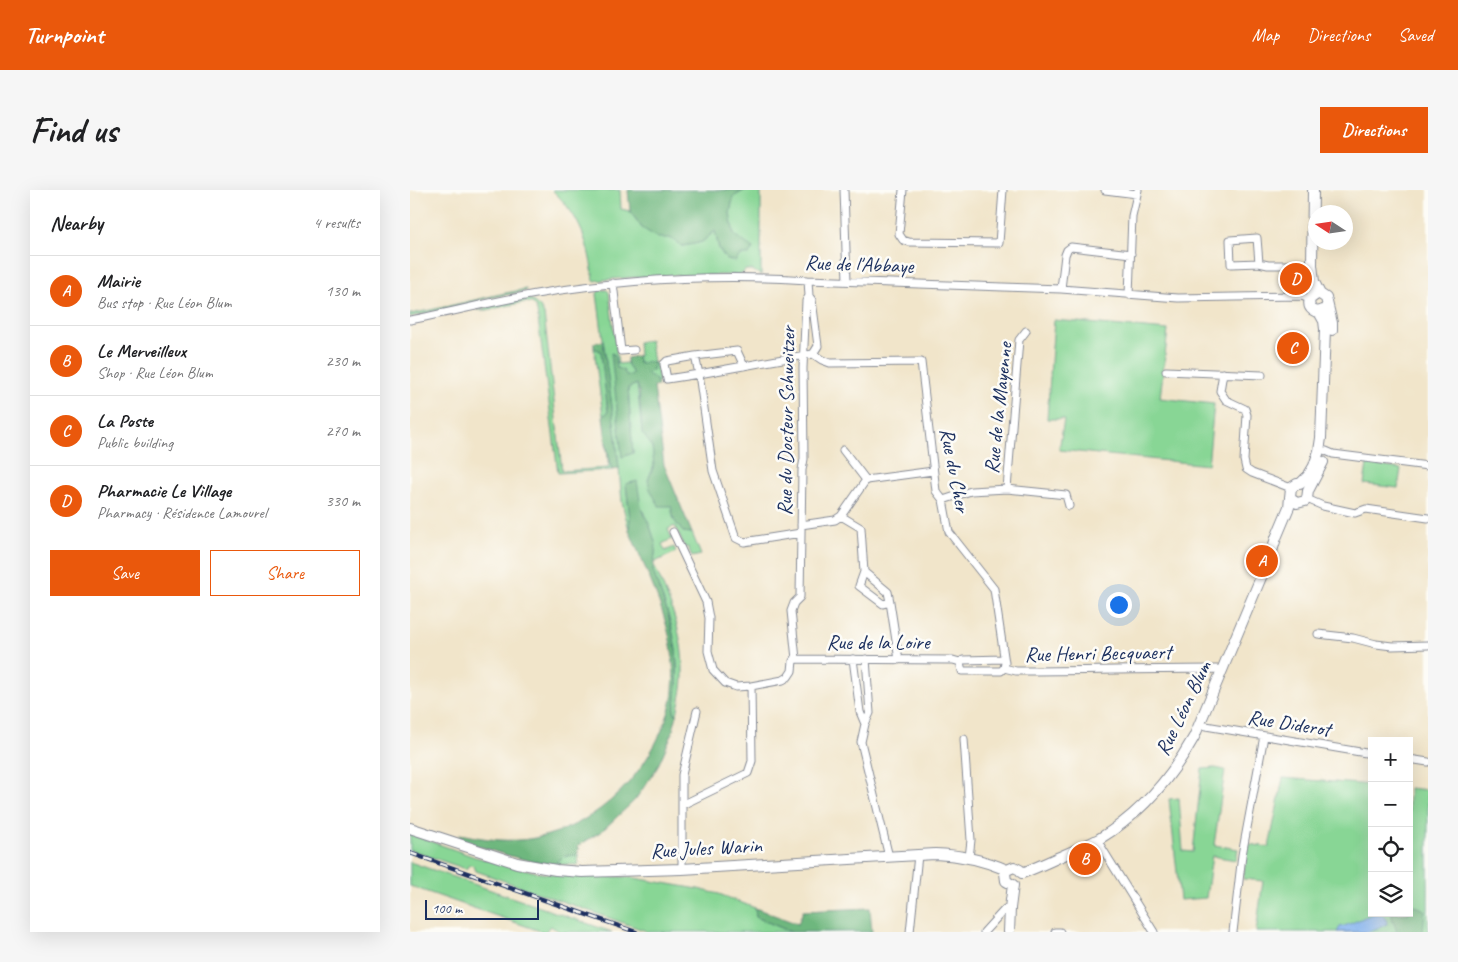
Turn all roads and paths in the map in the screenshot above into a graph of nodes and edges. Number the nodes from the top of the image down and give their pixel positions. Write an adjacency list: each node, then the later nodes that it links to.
1 (844, 190): 11 (street)
2 (903, 190): 3 (street)
3 (1003, 190)
4 (1105, 190): 6 (street)
5 (1313, 190): 9 (street)
6 (1138, 192): 7 (street)
7 (1131, 254): 13 (street); 14 (street)
8 (1259, 263): 8 (street); 9 (street)
9 (1312, 265): 16 (street)
10 (808, 280): 11 (street, Rue de l'Abbaye); 12 (street, Rue de l'Abbaye); 15 (street, Rue du Docteur Schweitzer)
11 (847, 281): 13 (street, Rue de l'Abbaye)
12 (613, 283): 18 (street, Rue de l'Abbaye); 20 (street)
13 (1061, 289): 14 (street, Rue de l'Abbaye)
14 (1129, 295): 16 (street, Rue de l'Abbaye)
15 (808, 296): 21 (street); 23 (street, Rue du Docteur Schweitzer)
16 (1314, 297): 17 (street); 17 (street)
17 (1323, 309): 30 (street); 35 (street)
18 (410, 320)
19 (1026, 331): 34 (street, Rue de la Mayenne)
20 (634, 350)
21 (814, 354): 23 (street); 32 (street, Rue du Cher)
22 (695, 356): 24 (street); 27 (street); 27 (street)
23 (804, 356): 24 (street); 40 (street, Rue du Docteur Schweitzer)
24 (744, 366): 27 (street)
25 (1166, 370): 26 (street)
26 (1223, 373): 28 (street); 35 (street)
27 (699, 374): 42 (street)
28 (1262, 375)
29 (843, 450): 33 (street)
30 (1326, 451): 31 (street); 35 (street)
31 (1428, 466)
32 (934, 471): 33 (street); 36 (street, Rue du Cher)
33 (866, 480): 38 (street)
34 (1007, 489): 36 (street); 37 (street)
35 (1299, 494): 39 (street); 54 (street, Rue Léon Blum)
36 (943, 500): 47 (street, Rue du Cher)
37 (1069, 506)
38 (841, 516): 40 (street); 43 (street)
39 (1428, 518)
40 (801, 525): 42 (street, Rue du Docteur Schweitzer)
41 (673, 532): 55 (street)
42 (801, 534): 48 (street, Rue du Docteur Schweitzer)
43 (864, 572): 44 (street); 44 (street)
44 (890, 602): 51 (street)
45 (1318, 634): 46 (street)
46 (1428, 645)
47 (1004, 658): 52 (street, Rue de la Loire); 53 (street)
48 (796, 659): 49 (street, Rue de la Loire); 55 (street)
49 (853, 659): 50 (street, Rue de la Loire); 57 (street)
50 (866, 659): 51 (street, Rue de la Loire); 57 (street)
51 (899, 660): 52 (street, Rue de la Loire)
52 (960, 662): 53 (street, Rue de la Loire)
53 (1004, 668): 54 (street, Rue Henri Becquaert)
54 (1223, 670): 58 (street, Rue Léon Blum)
55 (751, 686): 64 (street)
56 (697, 711): 64 (street)
57 (865, 724): 68 (street)
58 (1200, 725): 59 (street, Rue Diderot); 66 (street, Rue Léon Blum)
59 (1264, 736): 61 (street, Rue Diderot); 81 (street)
60 (964, 739): 69 (street)
61 (1368, 753)
62 (1413, 760): 63 (street)
63 (1428, 762)
64 (682, 805): 70 (street)
65 (410, 828): 70 (street, Rue Jules Warin)
66 (1098, 840): 72 (street, Rue Léon Blum); 80 (street)
67 (918, 855): 68 (street, Rue Jules Warin); 69 (street, Rue Jules Warin); 75 (street)
68 (889, 857): 70 (street, Rue Jules Warin)
69 (969, 858): 71 (street, Rue Jules Warin)
70 (682, 868)
71 (1007, 870): 72 (street); 73 (street)
72 (1022, 873): 73 (street)
73 (1012, 885): 74 (street)
74 (1010, 908): 76 (street); 77 (street)
75 (910, 932)
76 (984, 932)
77 (1009, 932)
78 (1056, 932): 79 (street)
79 (1060, 932)
80 (1154, 932)
81 (1233, 932)

